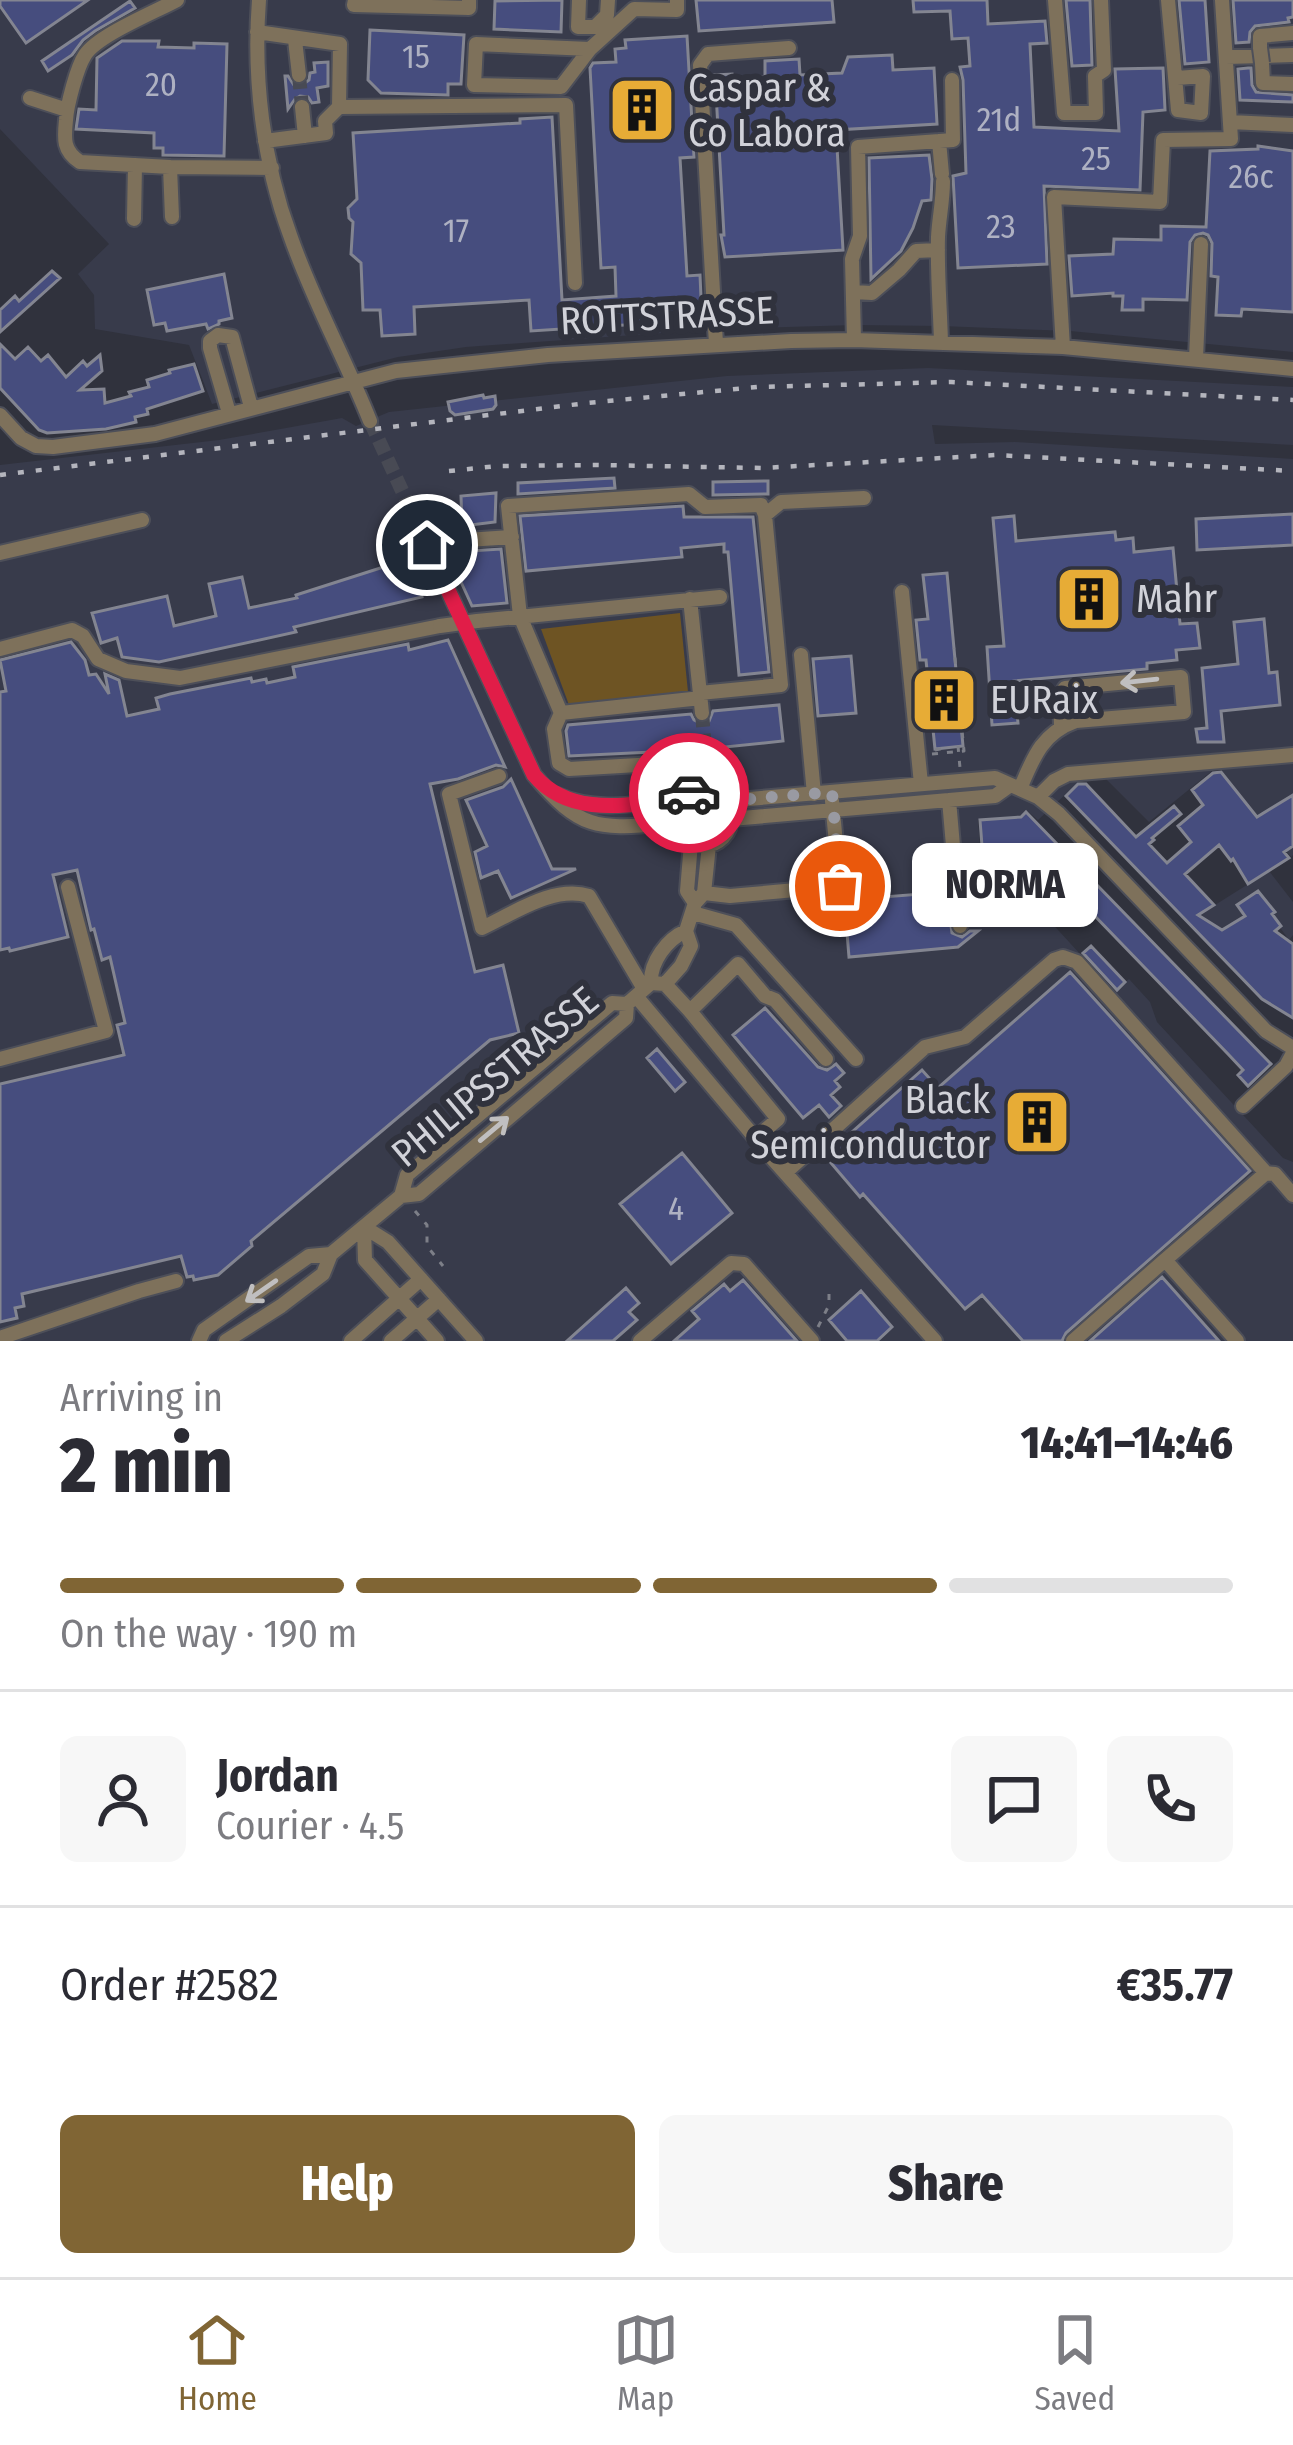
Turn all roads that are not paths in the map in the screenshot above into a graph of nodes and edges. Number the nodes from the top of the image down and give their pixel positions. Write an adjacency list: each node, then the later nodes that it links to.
1 (177, 0): 26 (street)
2 (259, 0): 12 (street)
3 (355, 0): 4 (street)
4 (469, 0)
5 (579, 0): 6 (street)
6 (608, 0)
7 (677, 0): 16 (street)
8 (1055, 0): 9 (street)
9 (1101, 0)
10 (1168, 0): 20 (street)
11 (1222, 0): 18 (street)
12 (256, 32): 14 (street); 30 (street)
13 (1293, 34): 22 (street)
14 (295, 40): 19 (street); 25 (street)
15 (789, 48): 43 (street)
16 (590, 49): 16 (street)
17 (1293, 55): 18 (street)
18 (1226, 57): 27 (street)
19 (299, 75)
20 (1177, 78)
21 (952, 80): 31 (street)
22 (1293, 84)
23 (30, 98): 26 (street)
24 (302, 107): 29 (street)
25 (339, 107): 29 (street); 39 (street)
26 (67, 110): 32 (street)
27 (1230, 122): 28 (street); 44 (street)
28 (1293, 125)
29 (305, 136): 30 (street)
30 (265, 141): 34 (street)
31 (940, 141): 38 (street); 40 (street)
32 (135, 165): 33 (street); 36 (street)
33 (170, 167): 34 (street); 35 (street)
34 (272, 168): 47 (street)
35 (172, 217)
36 (134, 219)
37 (1201, 244): 45 (street)
38 (938, 250): 40 (street); 42 (street)
39 (575, 283)
40 (853, 292): 41 (street)
41 (854, 340): 42 (street, ROTTSTRASSE); 43 (street, ROTTSTRASSE)
42 (941, 342): 44 (street, ROTTSTRASSE)
43 (716, 344): 47 (street, ROTTSTRASSE)
44 (1063, 347): 45 (street, ROTTSTRASSE)
45 (1196, 358): 46 (street, ROTTSTRASSE)
46 (1293, 369)
47 (354, 382): 48 (street, ROTTSTRASSE); 51 (street)
48 (250, 407): 49 (street, ROTTSTRASSE); 49 (street)
49 (229, 413): 50 (street, ROTTSTRASSE)
50 (0, 415)
51 (370, 421)
52 (864, 498): 53 (street)
53 (765, 514): 55 (street); 65 (street)
54 (142, 520): 58 (street)
55 (512, 537): 56 (street); 62 (street)
56 (452, 541)
57 (427, 545): 72 (street)
58 (0, 553)
59 (902, 592): 70 (street)
60 (720, 597): 61 (street)
61 (690, 599): 62 (street); 65 (street)
62 (520, 616): 63 (street, bridge); 66 (street)
63 (0, 649)
64 (801, 656): 75 (street)
65 (701, 701): 66 (street)
66 (561, 713): 73 (street)
67 (1061, 726): 67 (street, one-way to 67); 71 (street)
68 (1293, 754): 76 (street)
69 (499, 776): 89 (street)
70 (921, 784): 71 (street); 74 (street)
71 (1015, 788): 76 (street); 78 (street)
72 (546, 790): 77 (street); 82 (street)
73 (708, 790): 77 (street); 79 (street)
74 (832, 792): 75 (street); 80 (street)
75 (814, 794): 79 (street)
76 (1038, 797): 91 (street)
77 (682, 799): 82 (street)
78 (949, 800): 80 (street); 87 (street)
79 (725, 801): 81 (street)
80 (833, 810): 81 (street); 86 (street)
81 (731, 819): 84 (street)
82 (675, 823): 83 (street)
83 (691, 843): 84 (street); 86 (street, PHILIPSSTRASSE)
84 (709, 845): 86 (street, PHILIPSSTRASSE)
85 (68, 887): 92 (street)
86 (697, 903): 88 (street, PHILIPSSTRASSE); 94 (street)
87 (960, 926)
88 (686, 932): 89 (street, PHILIPSSTRASSE); 89 (street, PHILIPSSTRASSE)
89 (645, 991): 90 (street); 96 (street); 100 (street, PHILIPSSTRASSE)
90 (690, 1011): 93 (street); 96 (street)
91 (1293, 1051): 95 (street)
92 (0, 1059)
93 (826, 1059)
94 (856, 1059)
95 (1243, 1106)
96 (756, 1138): 97 (street)
97 (786, 1172): 98 (street); 117 (street)
98 (1266, 1174): 99 (street); 102 (street)
99 (1293, 1195)
100 (364, 1227): 101 (street, PHILIPSSTRASSE); 103 (street); 105 (street)
101 (331, 1254): 110 (street, PHILIPSSTRASSE, one-way to 110); 111 (street, PHILIPSSTRASSE)
102 (1165, 1260): 118 (street); 119 (street)
103 (421, 1279): 105 (street); 106 (street)
104 (176, 1281): 109 (street)
105 (399, 1298): 107 (street); 112 (street)
106 (439, 1299): 107 (street); 115 (street)
107 (416, 1318): 113 (street); 114 (street)
108 (815, 1334): 116 (street)
109 (0, 1338)
110 (199, 1341)
111 (226, 1341)
112 (351, 1341)
113 (391, 1341)
114 (436, 1341)
115 (476, 1341)
116 (640, 1341)
117 (935, 1341)
118 (1073, 1341)
119 (1237, 1341)

